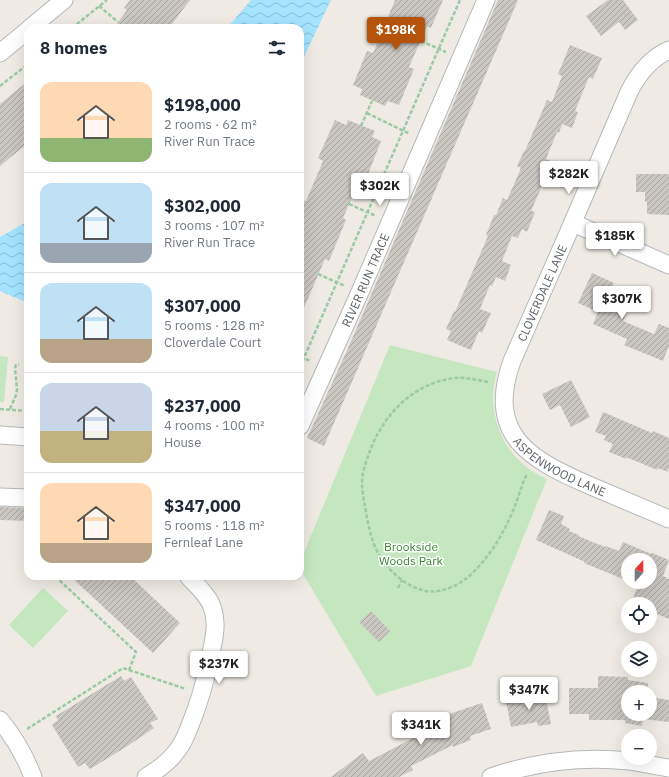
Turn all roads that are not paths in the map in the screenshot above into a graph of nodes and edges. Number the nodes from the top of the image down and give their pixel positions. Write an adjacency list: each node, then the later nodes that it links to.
1 (64, 0): 3 (street)
2 (486, 0): 10 (street, RIVER RUN TRACE)
3 (35, 24)
4 (24, 33): 6 (street)
5 (669, 50): 7 (street, CLOVERDALE LANE)
6 (0, 53)
7 (573, 223): 8 (street); 9 (street, CLOVERDALE LANE)
8 (669, 265)
9 (508, 372): 15 (street, ASPENWOOD LANE)
10 (304, 417)
11 (0, 435): 12 (street)
12 (24, 437)
13 (0, 497): 14 (street)
14 (24, 498)
15 (669, 519)
16 (191, 580): 20 (street)
17 (0, 720): 19 (street)
18 (669, 768): 21 (street)
19 (33, 777)
20 (146, 777)
21 (491, 777)

